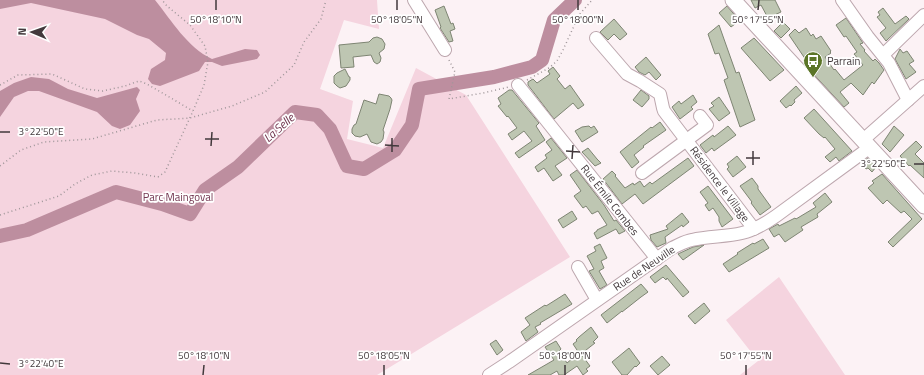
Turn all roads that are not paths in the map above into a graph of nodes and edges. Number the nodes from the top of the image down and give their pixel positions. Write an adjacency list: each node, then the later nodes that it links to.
1 (414, 0): 6 (street)
2 (733, 0): 13 (main road)
3 (842, 0): 7 (street)
4 (924, 15): 7 (street)
5 (596, 38): 12 (street, Résidence le Village)
6 (445, 50)
7 (883, 55): 10 (street)
8 (518, 85): 17 (street, Rue Émile Combes)
9 (924, 86): 10 (street, Rue de Neuville)
10 (908, 100): 13 (street, Rue de Neuville)
11 (700, 116): 12 (street, Résidence le Village)
12 (687, 140): 14 (street, Résidence le Village); 16 (street, Résidence le Village)
13 (866, 144): 15 (main road); 16 (street, Rue de Neuville)
14 (642, 173)
15 (924, 206)
16 (754, 228): 17 (street, Rue de Neuville)
17 (657, 259): 19 (street, Rue de Neuville)
18 (578, 267): 19 (street)
19 (597, 300): 20 (street, Rue de Neuville)
20 (489, 375)

